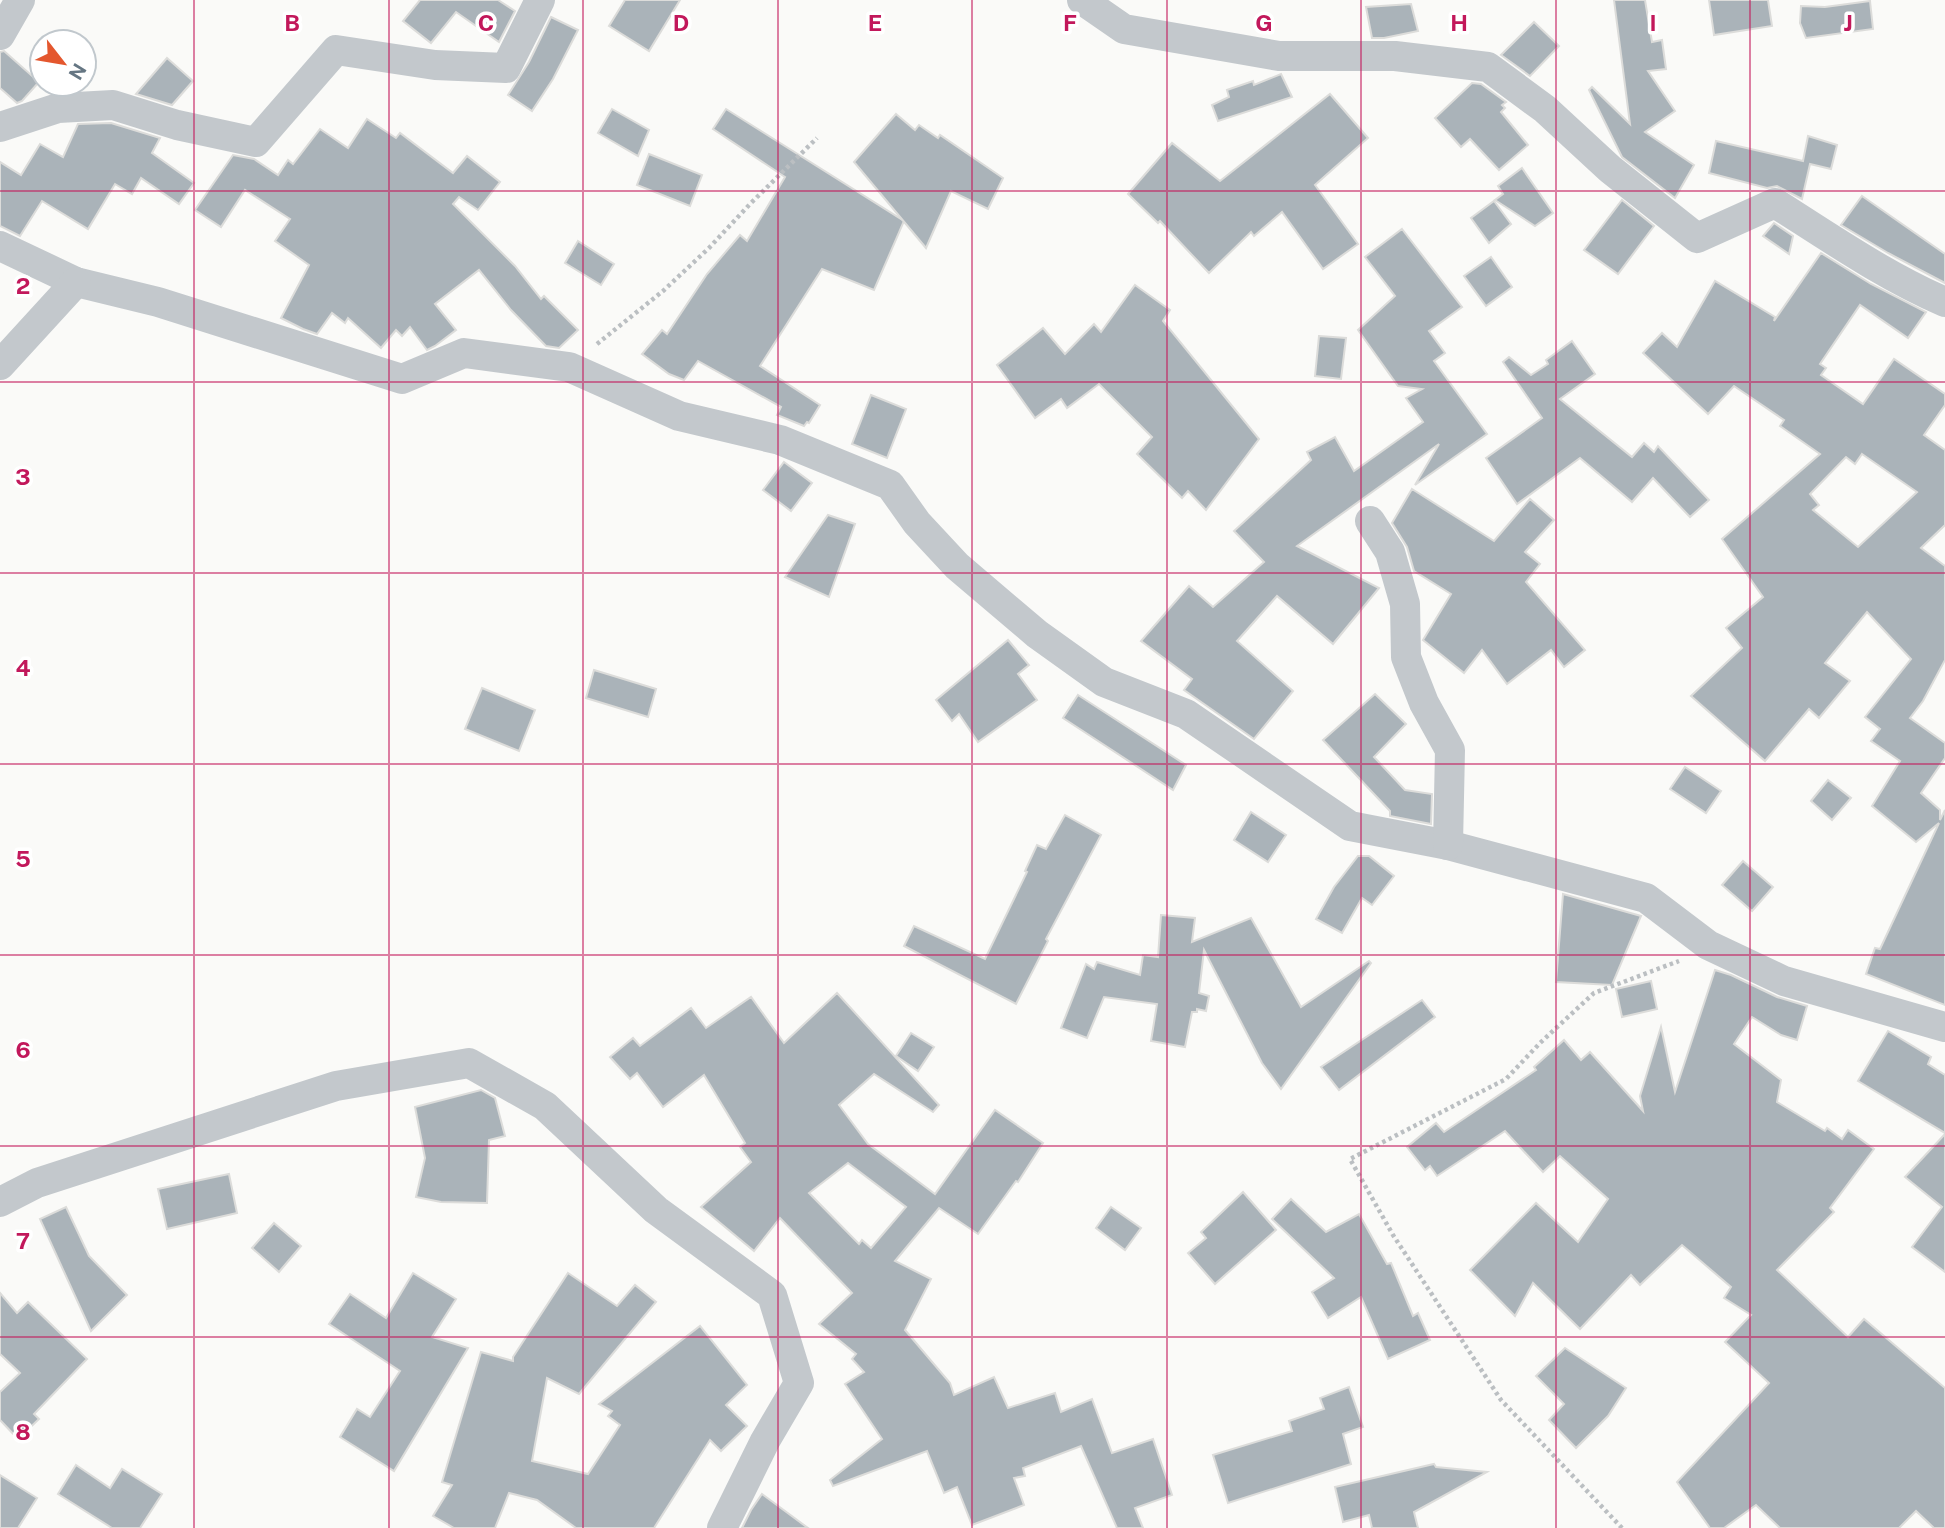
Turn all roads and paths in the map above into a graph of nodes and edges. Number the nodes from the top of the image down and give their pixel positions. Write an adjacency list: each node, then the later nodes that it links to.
1 (20, 0): 4 (street)
2 (540, 0): 5 (street)
3 (1082, 0): 9 (street)
4 (0, 35)
5 (0, 127)
6 (817, 138): 11 (path)
7 (0, 246): 8 (street)
8 (76, 282): 10 (street); 11 (street)
9 (1945, 302)
10 (0, 365)
11 (569, 367): 13 (street)
12 (1370, 521): 13 (street)
13 (1448, 845): 14 (street)
14 (1716, 949): 15 (street); 18 (path)
15 (1945, 1027)
16 (0, 1202): 17 (street)
17 (722, 1528)
18 (1622, 1528)

